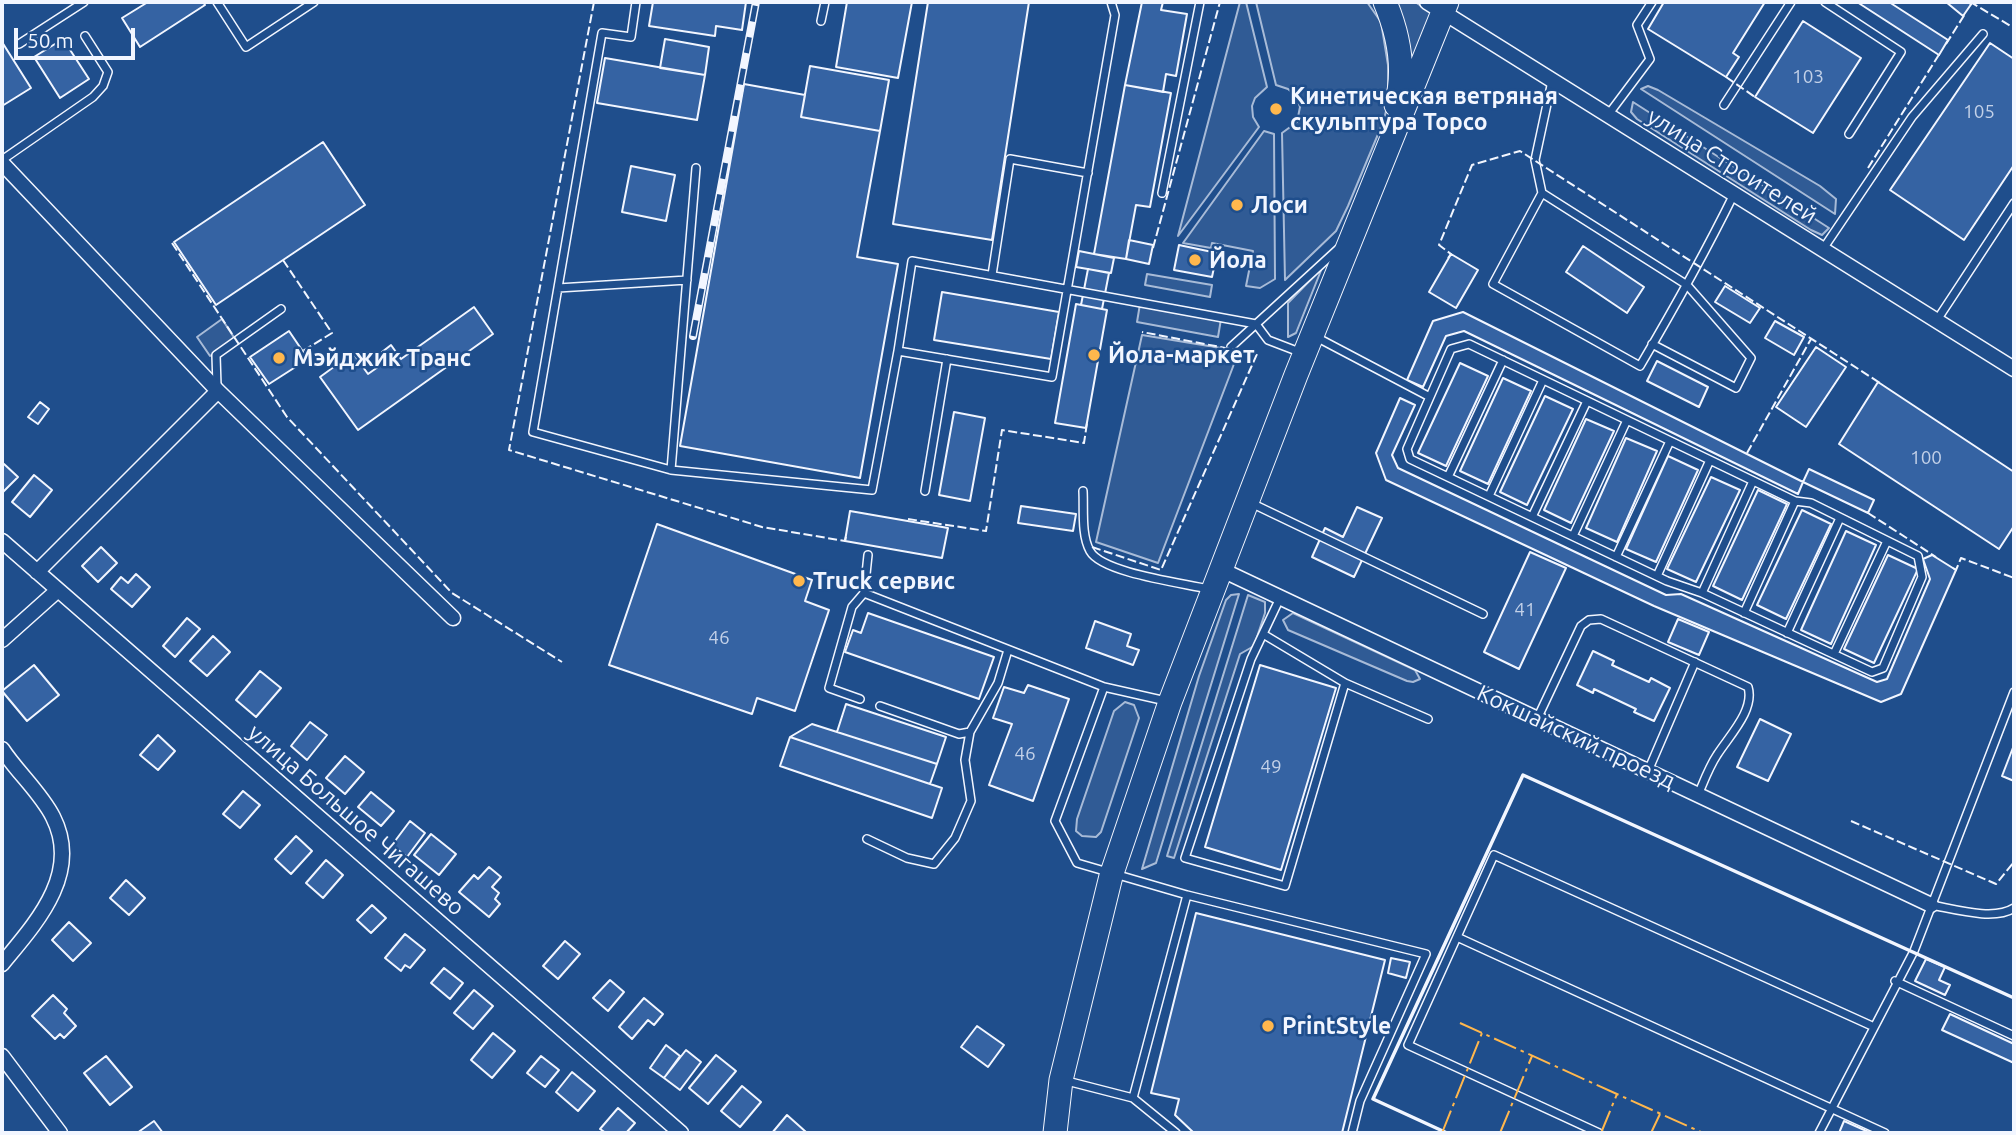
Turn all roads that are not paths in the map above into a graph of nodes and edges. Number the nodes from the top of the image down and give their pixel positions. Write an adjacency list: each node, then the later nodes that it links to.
1 (84, 2): 16 (lane)
2 (217, 2): 3 (lane)
3 (314, 2)
4 (636, 2): 34 (lane)
5 (825, 2): 13 (lane)
6 (1111, 2): 24 (lane)
7 (1200, 2): 25 (lane)
8 (1385, 2): 21 (main road)
9 (1652, 2): 19 (lane)
10 (1791, 2): 18 (lane)
11 (1825, 2): 20 (lane)
12 (1439, 5): 17 (street, улица Строителей); 21 (main road)
13 (821, 21)
14 (1983, 34): 30 (lane)
15 (85, 36): 22 (lane)
16 (19, 44)
17 (1553, 81): 19 (street, улица Строителей); 26 (lane)
18 (1724, 105)
19 (1608, 116): 27 (street, улица Строителей)
20 (1849, 134)
21 (1393, 140): 29 (main road)
22 (2, 162): 47 (street)
23 (696, 168): 32 (lane)
24 (1088, 173): 31 (lane); 35 (lane)
25 (1162, 193)
26 (1542, 193): 33 (lane); 39 (lane)
27 (1734, 194): 30 (street, улица Строителей); 33 (lane)
28 (2014, 203): 37 (lane)
29 (1354, 234): 38 (lane); 40 (main road)
30 (1823, 249): 37 (street, улица Строителей)
31 (992, 275): 35 (lane); 42 (lane)
32 (687, 280): 34 (lane); 53 (lane)
33 (1687, 285): 39 (lane); 39 (lane)
34 (558, 288): 53 (lane)
35 (1068, 288): 38 (lane); 43 (lane)
36 (281, 309): 47 (lane)
37 (1937, 320): 45 (street, улица Строителей)
38 (1255, 324): 40 (lane); 41 (lane)
39 (1652, 344)
40 (1308, 345): 48 (lane); 59 (main road)
41 (1231, 348)
42 (898, 351): 43 (lane); 53 (lane)
43 (947, 359): 56 (lane)
44 (1503, 360): 46 (lane); 48 (lane); 54 (lane)
45 (2014, 367)
46 (1543, 380): 49 (lane); 58 (lane)
47 (218, 391): 68 (street); 77 (street)
48 (1428, 396): 54 (lane)
49 (1587, 401): 50 (lane); 61 (lane)
50 (1627, 420): 51 (lane); 63 (lane)
51 (1670, 441): 52 (lane); 67 (lane)
52 (1710, 460): 55 (lane); 69 (lane)
53 (671, 470)
54 (1448, 477): 58 (lane)
55 (1754, 481): 60 (lane); 73 (lane)
56 (925, 491)
57 (1083, 491): 70 (lane)
58 (1489, 496): 61 (lane)
59 (1247, 501): 70 (main road); 76 (lane)
60 (1795, 501): 62 (lane); 75 (lane)
61 (1532, 517): 63 (lane)
62 (1840, 518): 65 (lane); 78 (lane)
63 (1573, 536): 67 (lane)
64 (2, 541): 68 (street, улица Большое Чигашево)
65 (1887, 541): 82 (lane); 82 (lane)
66 (868, 555): 72 (lane)
67 (1616, 557): 69 (lane)
68 (37, 572): 71 (street, улица Большое Чигашево)
69 (1657, 576): 73 (lane)
70 (1216, 579): 74 (street, Кокшайский проезд); 88 (main road)
71 (58, 590): 80 (street); 111 (street, улица Большое Чигашево)
72 (864, 593): 81 (lane); 87 (lane)
73 (1702, 593): 75 (lane)
74 (1280, 597): 79 (lane); 91 (street, Кокшайский проезд)
75 (1744, 612): 78 (lane)
76 (1483, 614)
77 (453, 618)
78 (1787, 632): 82 (lane)
79 (1263, 634): 84 (lane); 84 (lane)
80 (2, 640)
81 (1008, 650): 85 (lane); 92 (lane)
82 (1834, 654)
83 (1696, 662): 91 (lane); 94 (lane); 95 (lane)
84 (1345, 683): 90 (lane)
85 (1104, 687): 88 (lane); 97 (lane)
86 (2014, 692): 99 (lane)
87 (860, 699)
88 (1170, 702): 97 (main road)
89 (880, 706): 92 (lane)
90 (1428, 719)
91 (1537, 719): 94 (street, Кокшайский проезд)
92 (970, 732): 96 (lane)
93 (2, 749): 102 (street)
94 (1647, 771): 95 (street, Кокшайский проезд)
95 (1698, 795): 99 (street, Кокшайский проезд)
96 (867, 839)
97 (1111, 876): 98 (lane); 107 (main road)
98 (1187, 895): 108 (lane); 114 (lane)
99 (1931, 905): 100 (lane); 103 (lane)
100 (2014, 908)
101 (1457, 937): 104 (lane); 109 (lane); 115 (lane)
102 (2, 964)
103 (1895, 981): 104 (lane); 105 (lane)
104 (1872, 1026): 109 (lane)
105 (2014, 1036)
106 (2, 1056): 110 (street)
107 (1061, 1080): 108 (lane); 112 (main road)
108 (1133, 1098): 113 (lane)
109 (1831, 1107): 116 (lane); 117 (lane)
110 (60, 1133)
111 (681, 1133)
112 (1055, 1133)
113 (1176, 1133)
114 (1352, 1133)
115 (1599, 1133)
116 (1819, 1133)
117 (1885, 1133)

